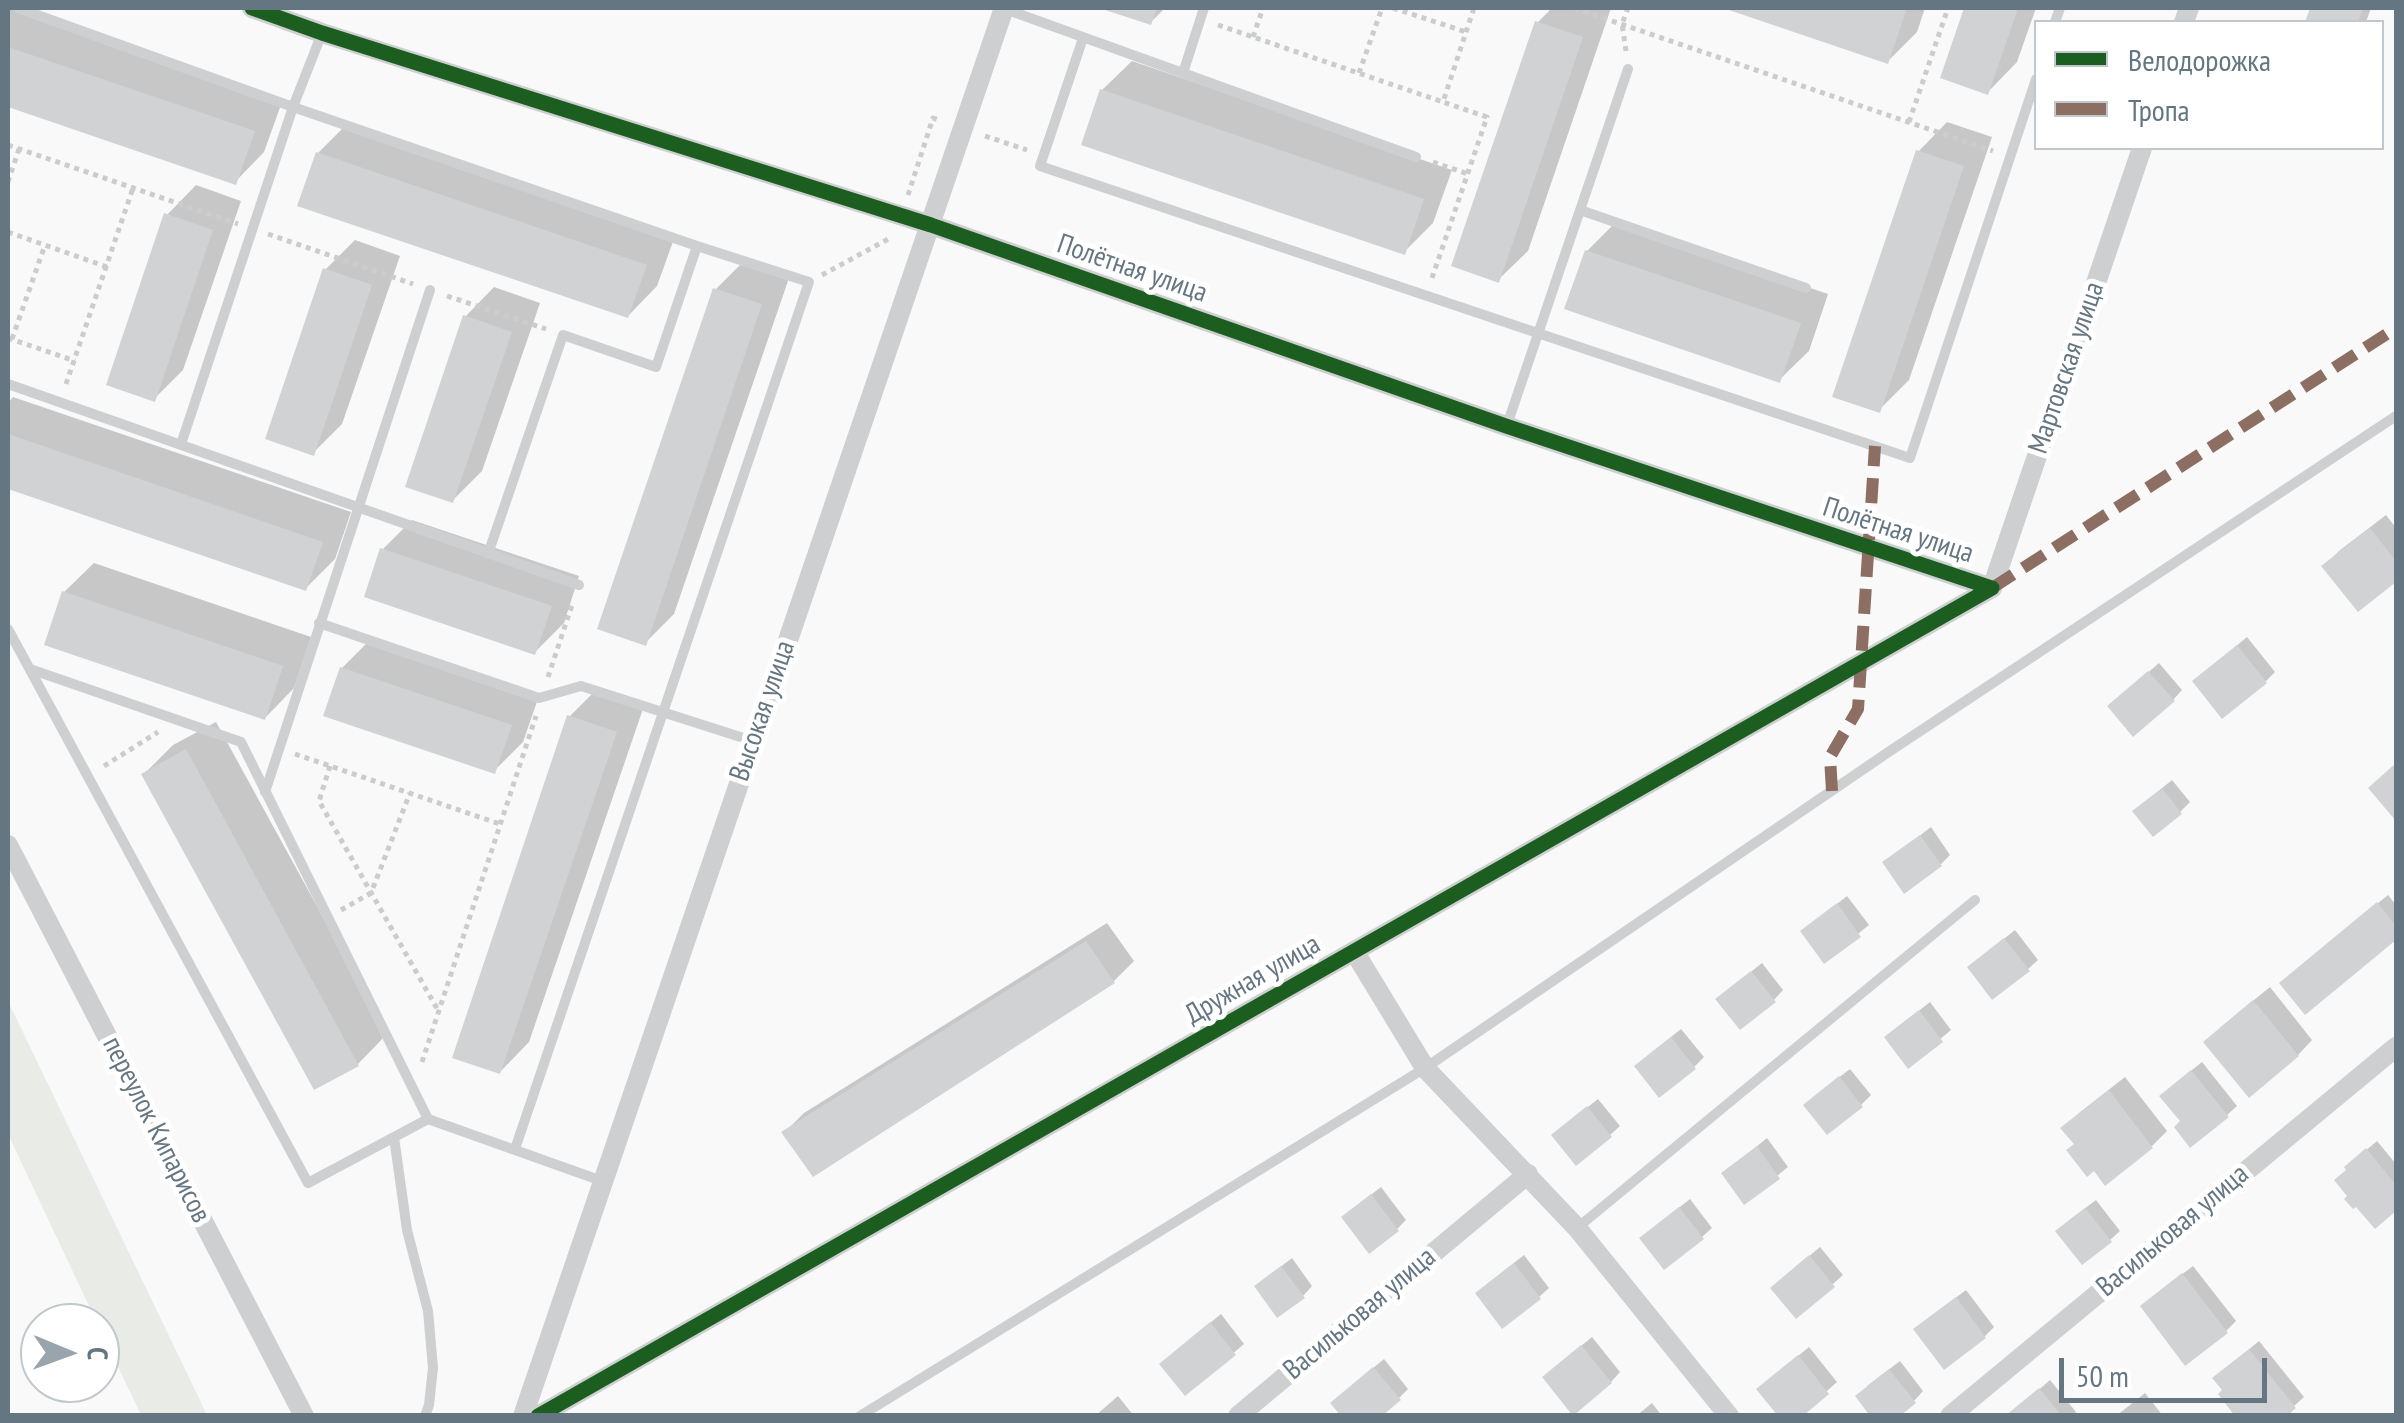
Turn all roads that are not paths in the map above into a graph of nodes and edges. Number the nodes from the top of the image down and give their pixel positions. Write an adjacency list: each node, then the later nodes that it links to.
1 (18, 8): 10 (lane)
2 (252, 8): 5 (street, Полётная улица)
3 (1004, 8): 6 (lane); 14 (street, Высокая улица)
4 (1202, 13): 8 (lane)
5 (322, 32): 10 (lane); 14 (street, Полётная улица)
6 (1083, 38): 8 (lane); 18 (lane)
7 (1628, 69): 13 (lane)
8 (1182, 73): 12 (lane)
9 (2034, 84): 18 (lane)
10 (293, 107): 15 (lane); 22 (lane)
11 (2141, 150): 26 (street, Мартовская улица)
12 (1416, 157)
13 (1580, 210): 16 (lane); 18 (lane)
14 (931, 224): 21 (street, Полётная улица); 31 (street, Высокая улица)
15 (697, 246): 24 (lane); 30 (lane)
16 (1806, 288)
17 (430, 290): 23 (lane)
18 (1538, 333): 21 (lane)
19 (8, 384): 22 (lane)
20 (2396, 416): 37 (lane)
21 (1506, 426): 26 (street, Полётная улица)
22 (181, 444): 23 (lane)
23 (359, 508): 24 (lane); 27 (lane)
24 (488, 554): 25 (lane)
25 (579, 585)
26 (1992, 588): 35 (street, Дружная улица)
27 (320, 623): 30 (lane); 32 (lane)
28 (8, 629): 29 (lane)
29 (30, 669): 32 (lane); 39 (lane)
30 (665, 712): 31 (lane); 40 (lane)
31 (753, 741): 42 (street, Высокая улица)
32 (266, 792): 38 (lane)
33 (8, 845): 44 (street, переулок Кипарисов)
34 (1975, 900): 43 (lane)
35 (1354, 951): 37 (street); 47 (street, Дружная улица)
36 (2396, 1047): 51 (street, Васильковая улица)
37 (1425, 1068): 41 (street); 48 (lane)
38 (428, 1119): 39 (lane); 40 (lane)
39 (394, 1137): 45 (lane)
40 (515, 1149): 42 (lane)
41 (1528, 1174): 43 (street); 49 (street, Васильковая улица)
42 (602, 1181): 46 (street, Высокая улица)
43 (1577, 1228): 50 (street)
44 (304, 1416)
45 (425, 1416)
46 (523, 1416)
47 (538, 1416)
48 (860, 1416)
49 (1238, 1416)
50 (1728, 1416)
51 (1950, 1416)

